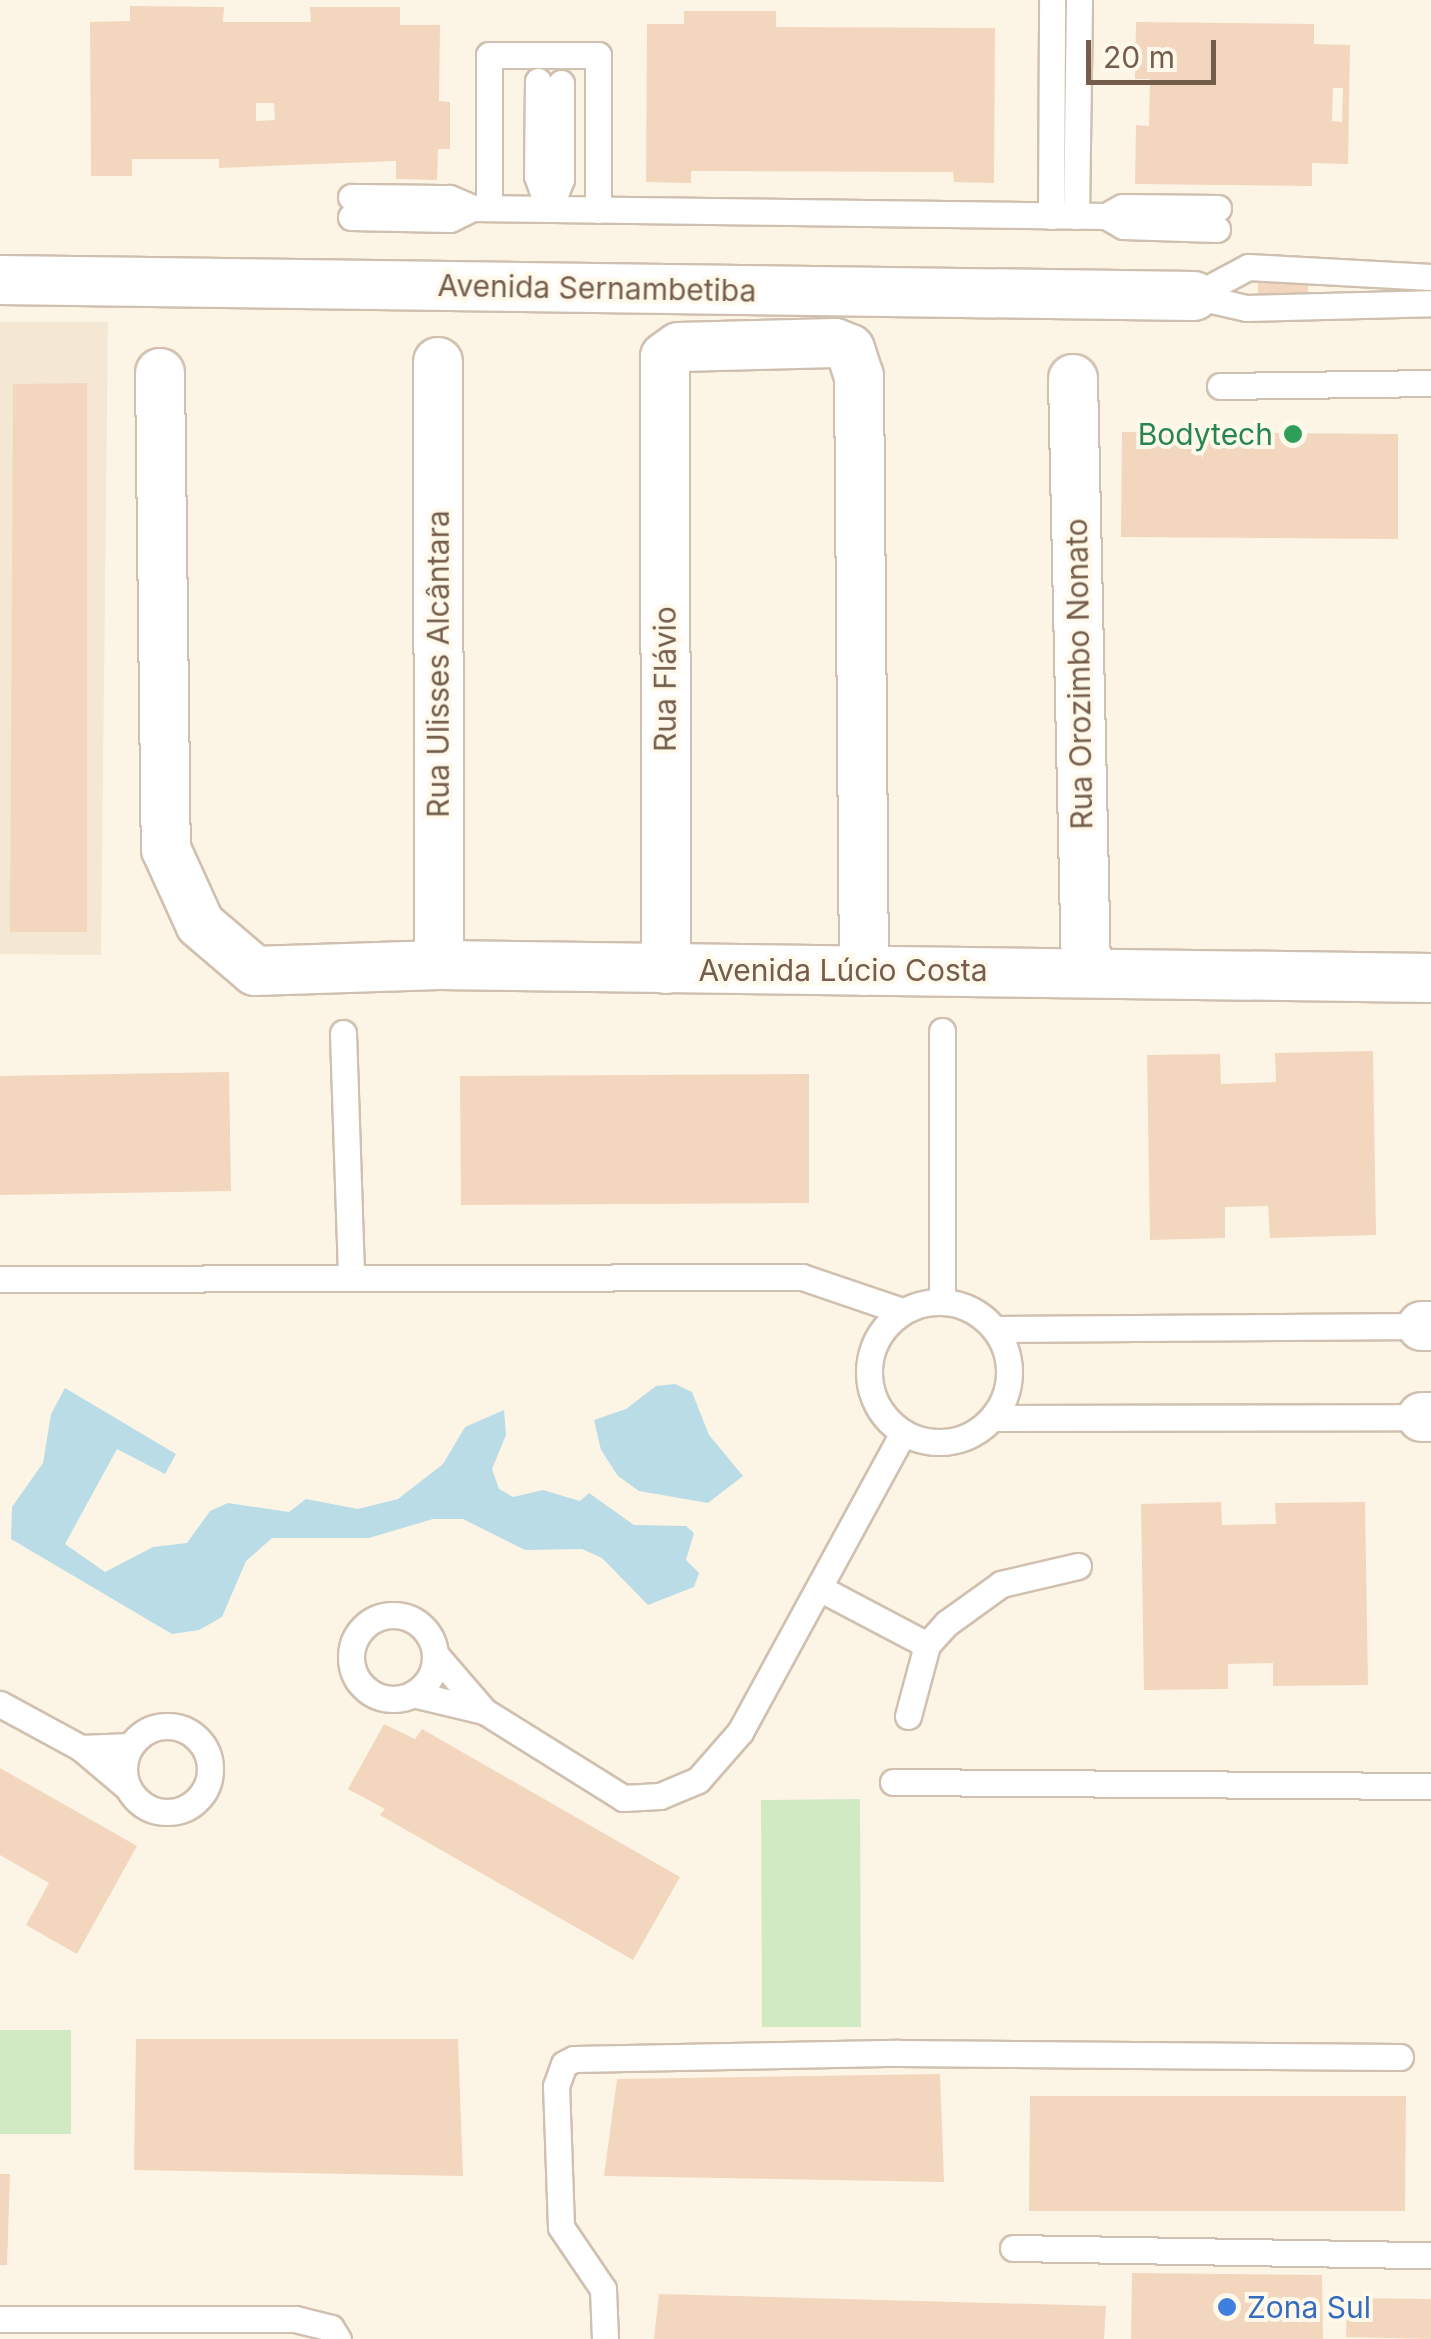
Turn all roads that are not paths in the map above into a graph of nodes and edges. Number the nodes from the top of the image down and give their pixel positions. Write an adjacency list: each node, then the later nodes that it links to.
1 (1052, 0): 8 (lane)
2 (1078, 0): 8 (lane)
3 (549, 82): 6 (lane)
4 (351, 207): 5 (lane)
5 (481, 208): 6 (lane); 7 (lane)
6 (549, 209): 7 (lane)
7 (598, 210): 8 (lane)
8 (1064, 216): 9 (lane)
9 (1218, 218)
10 (1431, 276): 12 (lane)
11 (0, 280): 12 (street, Avenida Sernambetiba)
12 (1194, 296): 13 (lane)
13 (1431, 302)
14 (438, 362): 19 (street, Rua Ulisses Alcântara)
15 (160, 373): 19 (street, Avenida Lúcio Costa)
16 (1073, 379): 21 (street, Rua Orozimbo Nonato)
17 (1431, 384): 18 (lane)
18 (1220, 386)
19 (439, 965): 20 (street, Avenida Lúcio Costa)
20 (666, 969): 22 (street, Avenida Lúcio Costa); 22 (street, Rua Flávio)
21 (1086, 970): 22 (street, Avenida Lúcio Costa); 23 (street, Avenida Lúcio Costa)
22 (864, 972)
23 (1431, 978)
24 (942, 1031): 28 (lane)
25 (343, 1033): 26 (lane)
26 (351, 1278): 27 (lane); 29 (lane)
27 (0, 1279)
28 (942, 1301): 29 (lane); 31 (lane)
29 (902, 1311): 34 (lane)
30 (1426, 1326): 31 (lane)
31 (995, 1330): 33 (lane)
32 (1426, 1416): 33 (lane)
33 (993, 1418): 34 (lane)
34 (903, 1433): 36 (lane)
35 (1078, 1566): 37 (lane)
36 (822, 1588): 37 (lane); 41 (lane)
37 (927, 1645): 42 (lane)
38 (435, 1654): 39 (lane); 39 (lane); 41 (lane)
39 (413, 1694): 41 (lane)
40 (0, 1704): 44 (lane)
41 (484, 1711)
42 (908, 1716)
43 (130, 1746): 44 (lane); 47 (lane); 47 (lane)
44 (81, 1748): 47 (lane)
45 (894, 1782): 46 (lane)
46 (1431, 1786)
47 (127, 1787)
48 (1400, 2057): 54 (lane)
49 (1013, 2248): 50 (lane)
50 (1431, 2255)
51 (0, 2319): 52 (lane)
52 (258, 2328): 53 (lane)
53 (338, 2339)
54 (606, 2339)

